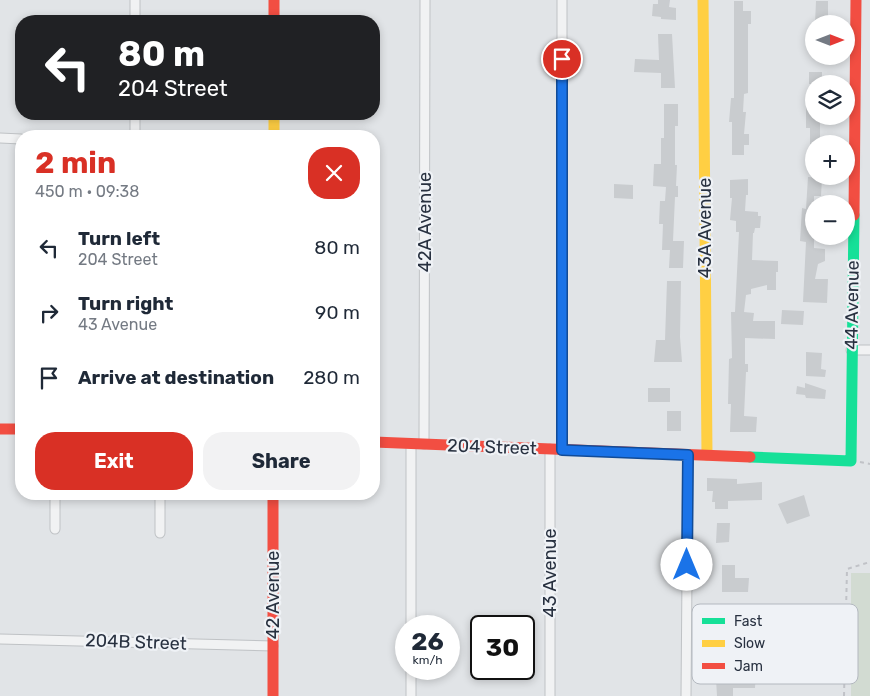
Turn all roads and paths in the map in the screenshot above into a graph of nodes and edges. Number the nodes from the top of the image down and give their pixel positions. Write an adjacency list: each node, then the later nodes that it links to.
1 (135, 0): 7 (street)
2 (274, 0): 8 (street)
3 (425, 0): 17 (street, 42A Avenue)
4 (562, 0): 19 (street)
5 (703, 0): 21 (street, 43A Avenue)
6 (856, 0): 11 (street, 44 Avenue)
7 (135, 15)
8 (274, 15)
9 (0, 138): 10 (street)
10 (15, 139)
11 (851, 350): 12 (street); 22 (street, 44 Avenue)
12 (870, 350)
13 (0, 429): 14 (street)
14 (15, 429)
15 (380, 442): 16 (street, 204 Street)
16 (411, 444): 17 (street, 204 Street); 30 (street)
17 (424, 444): 18 (street, 204 Street)
18 (550, 449): 19 (street, 204 Street); 36 (street, 43 Avenue)
19 (562, 450): 20 (street, 204 Street)
20 (688, 455): 21 (street, 204 Street); 37 (street)
21 (707, 455): 22 (street, 204 Street)
22 (851, 461)
23 (55, 500): 26 (street)
24 (160, 500): 27 (street)
25 (273, 500): 32 (street, 42 Avenue)
26 (55, 529)
27 (160, 533)
28 (870, 562): 29 (path)
29 (847, 604)
30 (411, 615)
31 (0, 638): 32 (street, 204B Street)
32 (272, 646): 34 (street, 42 Avenue)
33 (411, 680): 35 (street)
34 (272, 696)
35 (411, 696)
36 (550, 696)
37 (686, 696)

